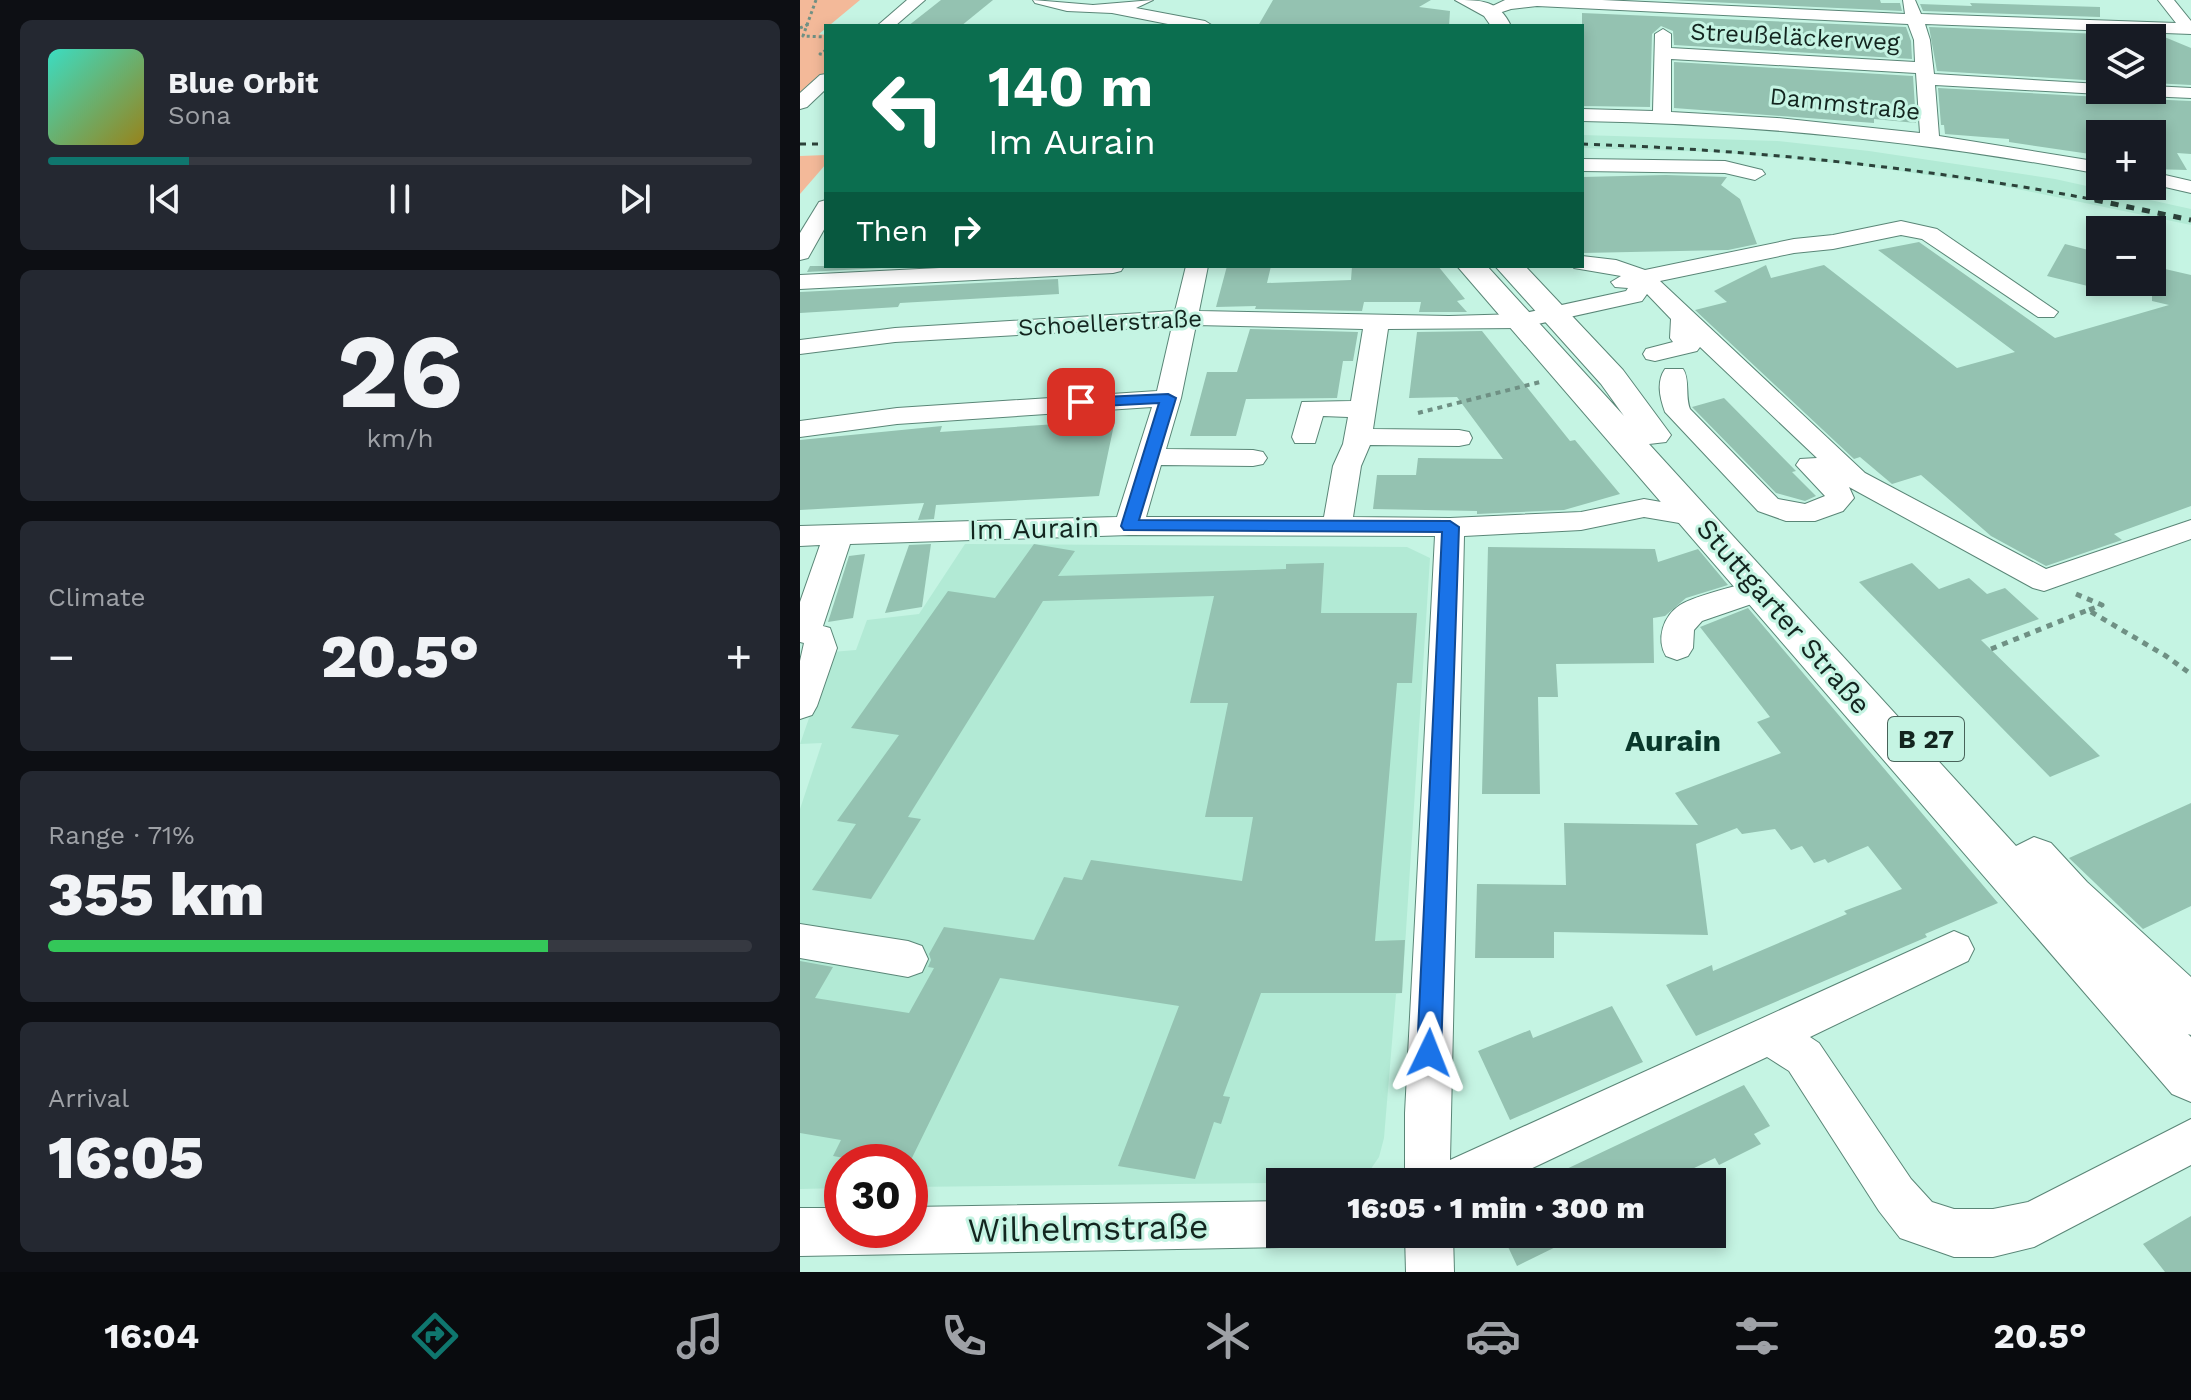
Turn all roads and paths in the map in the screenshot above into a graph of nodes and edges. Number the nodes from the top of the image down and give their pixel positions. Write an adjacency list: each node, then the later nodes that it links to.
1 (816, 0): 14 (path)
2 (917, 0): 15 (street)
3 (1144, 0): 8 (street)
4 (1465, 0): 12 (main road)
5 (1907, 0): 13 (street)
6 (2166, 0): 18 (street)
7 (1659, 4): 9 (street); 13 (street); 20 (street)
8 (1119, 5): 10 (street); 16 (street)
9 (1623, 6): 11 (street); 12 (street)
10 (1041, 8)
11 (1565, 8): 12 (street); 12 (street)
12 (1511, 14)
13 (1915, 19): 18 (street); 21 (street)
14 (809, 24): 17 (path); 19 (path)
15 (887, 24)
16 (1197, 24)
17 (800, 28)
18 (2186, 32)
19 (824, 37)
20 (1662, 53): 21 (street, Streußeläckerweg); 28 (street)
21 (1927, 73): 23 (street, Streußeläckerweg); 29 (street)
22 (824, 81): 26 (street)
23 (2086, 88)
24 (2166, 92): 25 (street)
25 (2191, 93)
26 (800, 103)
27 (1584, 115): 28 (street, Dammstraße)
28 (1662, 115): 29 (street, Dammstraße)
29 (1930, 140): 31 (street, Dammstraße)
30 (1584, 165): 32 (street)
31 (2086, 166)
32 (1755, 174)
33 (2166, 181): 34 (street)
34 (2191, 187)
35 (824, 210): 36 (street)
36 (800, 253)
37 (1584, 263): 42 (street)
38 (1074, 268): 43 (street)
39 (1197, 268): 46 (street)
40 (1474, 268): 44 (main road, Stuttgarter Straße / B 27)
41 (1510, 268): 44 (main road, Stuttgarter Straße / B 27)
42 (1645, 279): 44 (street, Schoellerstraße); 45 (street); 47 (street)
43 (800, 282)
44 (1530, 309): 48 (street, Schoellerstraße); 51 (main road, Stuttgarter Straße / B 27); 74 (main road, Stuttgarter Straße / B 27)
45 (2046, 312)
46 (1187, 318): 48 (street, Schoellerstraße); 50 (street, Schoellerstraße); 52 (street)
47 (1683, 318): 49 (street); 65 (street)
48 (1377, 320): 53 (street)
49 (1688, 346): 49 (street)
50 (800, 347)
51 (1569, 374): 53 (path); 59 (main road, Stuttgarter Straße / B 27)
52 (1168, 398): 54 (street); 57 (street)
53 (1360, 420): 55 (street); 56 (street); 61 (street)
54 (800, 429)
55 (1305, 437)
56 (1459, 438)
57 (1153, 457): 58 (street); 60 (street)
58 (1253, 458)
59 (1697, 517): 62 (street, Im Aurain); 66 (main road, Stuttgarter Straße / B 27)
60 (1129, 526): 61 (street, Im Aurain); 63 (street, Im Aurain)
61 (1337, 527): 62 (street, Im Aurain)
62 (1450, 527): 78 (street)
63 (839, 534): 64 (street, Im Aurain); 70 (street)
64 (800, 536)
65 (2183, 540)
66 (1761, 590): 67 (street); 76 (main road, Stuttgarter Straße / B 27)
67 (1677, 648)
68 (1991, 649): 69 (path)
69 (2191, 674)
70 (800, 706)
71 (800, 941): 73 (street)
72 (1954, 949): 75 (street)
73 (908, 959)
74 (2191, 1011)
75 (1765, 1036): 77 (street); 79 (street)
76 (2191, 1076)
77 (2191, 1141)
78 (1428, 1168)
79 (1483, 1168)
80 (1266, 1224): 81 (street, Wilhelmstraße)
81 (800, 1232)
82 (1429, 1248): 83 (street)
83 (1430, 1272)

